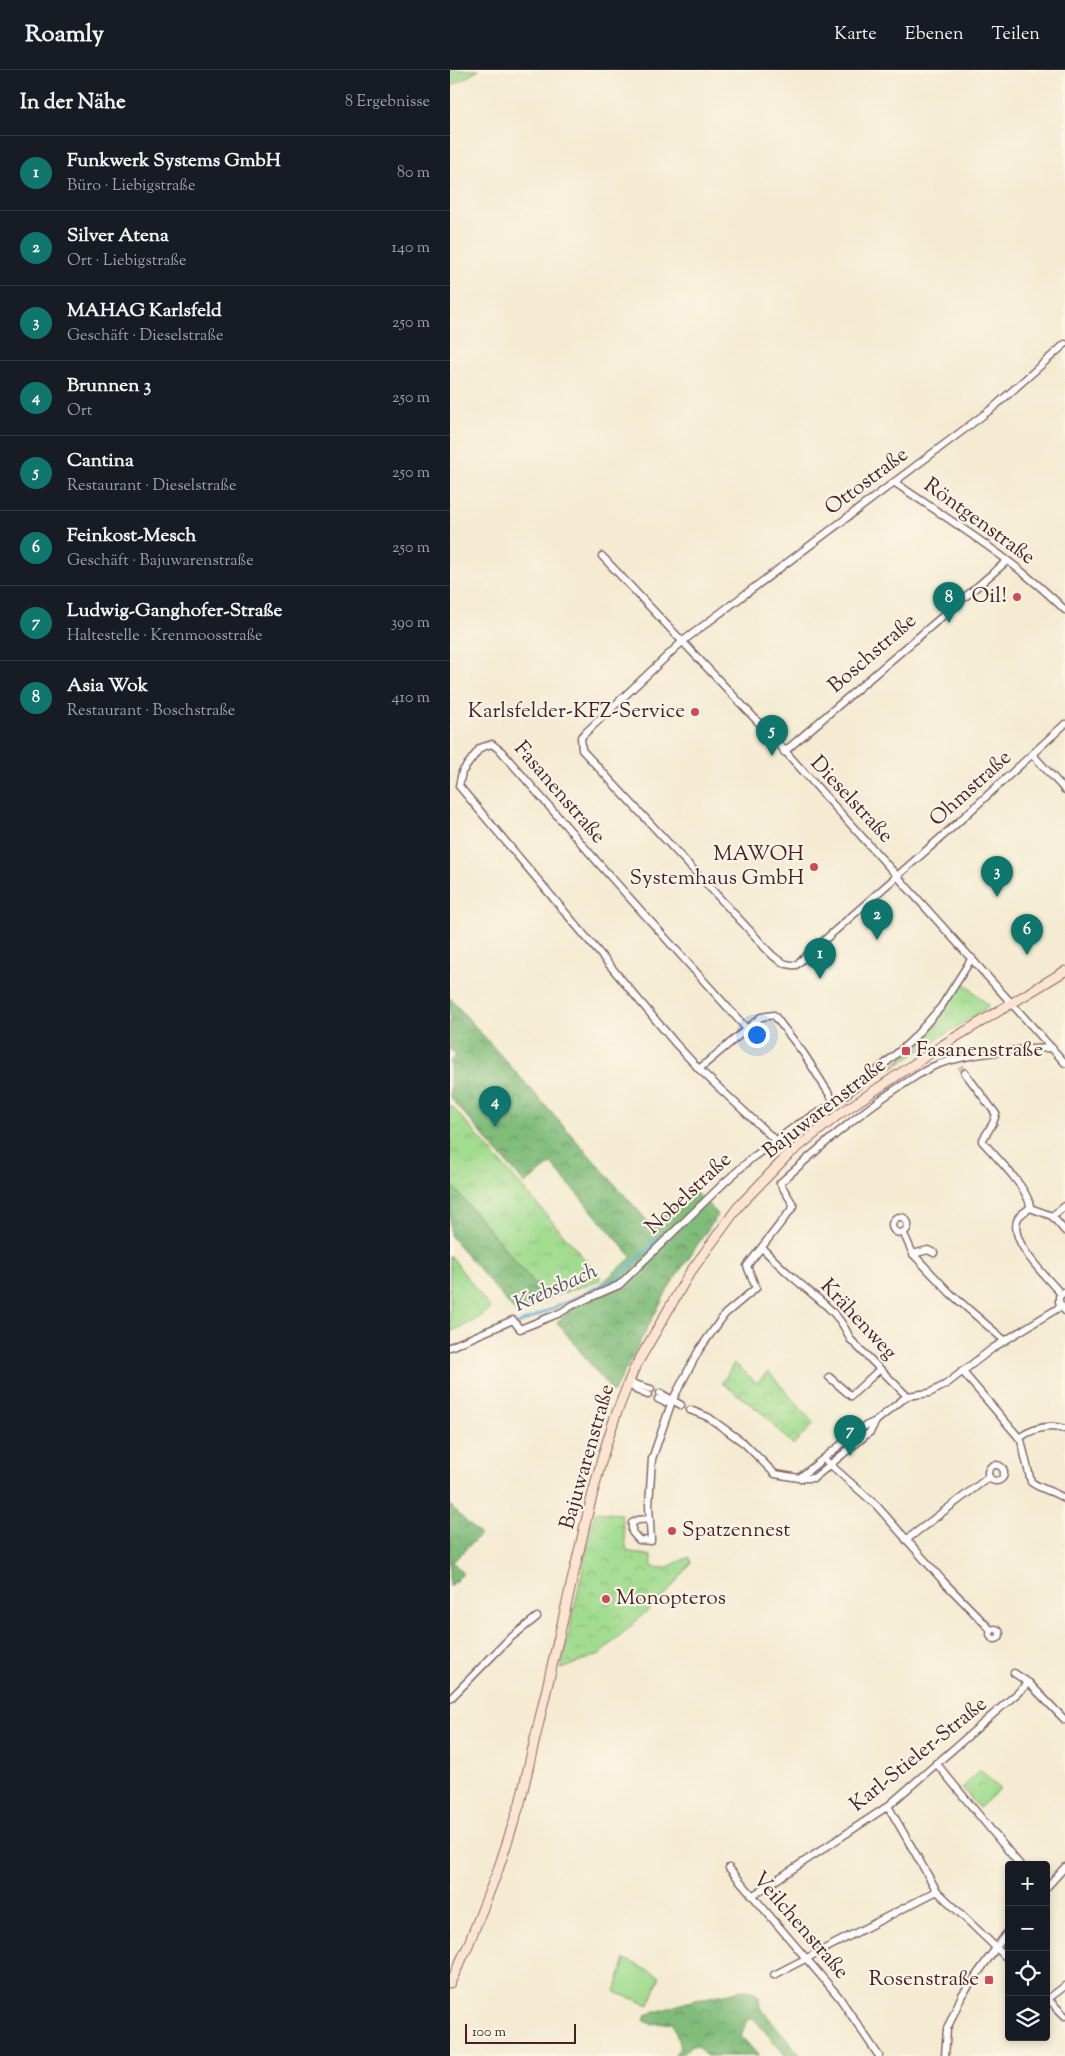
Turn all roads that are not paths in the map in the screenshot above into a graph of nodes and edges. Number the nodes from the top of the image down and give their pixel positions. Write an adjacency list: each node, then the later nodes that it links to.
1 (1065, 344): 2 (street, Ottostraße)
2 (894, 482): 4 (street, Röntgenstraße); 6 (street, Ottostraße)
3 (602, 556): 6 (street, Dieselstraße)
4 (1007, 562): 5 (street, Röntgenstraße); 8 (street, Boschstraße)
5 (1065, 610)
6 (684, 641): 8 (street, Dieselstraße); 11 (street, Ottostraße)
7 (1065, 724): 9 (street, Ohmstraße)
8 (784, 752): 11 (street, Dieselstraße)
9 (1033, 756): 10 (street); 11 (street, Ohmstraße)
10 (1065, 790)
11 (898, 875): 12 (street, Dieselstraße)
12 (972, 958): 14 (street, Dieselstraße); 20 (street, Nobelstraße)
13 (1065, 971): 14 (main road, Bajuwarenstraße)
14 (1011, 1003): 16 (street, Dieselstraße); 37 (main road, Bajuwarenstraße)
15 (746, 1028): 19 (street); 19 (street, Fasanenstraße); 20 (street)
16 (1052, 1048): 17 (street, Dieselstraße); 18 (street)
17 (1065, 1063)
18 (961, 1066): 23 (street); 27 (street)
19 (699, 1070): 21 (street, Fasanenstraße)
20 (835, 1103): 21 (street, Nobelstraße)
21 (775, 1140): 33 (street, Nobelstraße)
22 (1065, 1206): 24 (street)
23 (1030, 1208): 24 (street); 30 (street)
24 (1052, 1216): 25 (street)
25 (1065, 1230)
26 (903, 1232): 29 (street)
27 (762, 1248): 34 (street, Krähenweg); 41 (street)
28 (934, 1253): 29 (street)
29 (912, 1254): 32 (street)
30 (1063, 1293): 31 (street)
31 (1063, 1309): 32 (street)
32 (1004, 1340): 35 (street)
33 (450, 1347)
34 (880, 1369): 36 (street); 40 (street, Krähenweg)
35 (962, 1371): 40 (street); 46 (street)
36 (830, 1377)
37 (628, 1382): 38 (street); 73 (main road, Bajuwarenstraße)
38 (649, 1392)
39 (659, 1396): 41 (street)
40 (907, 1396): 44 (street)
41 (672, 1401): 42 (street); 52 (street)
42 (681, 1405)
43 (690, 1410): 50 (street)
44 (876, 1421): 47 (street); 48 (street)
45 (1065, 1429): 46 (street)
46 (1019, 1438): 51 (street)
47 (824, 1459): 48 (street); 50 (street)
48 (830, 1465): 50 (street); 53 (street)
49 (989, 1477): 53 (street)
50 (798, 1478)
51 (1065, 1499)
52 (650, 1519)
53 (906, 1540): 55 (street)
54 (537, 1617): 58 (street)
55 (991, 1630)
56 (1014, 1673): 57 (street)
57 (1029, 1683): 59 (street); 60 (street, Karl-Stieler-Straße)
58 (450, 1698)
59 (1065, 1720)
60 (936, 1764): 61 (street, Karl-Stieler-Straße); 62 (street)
61 (888, 1806): 66 (street); 67 (street, Karl-Stieler-Straße)
62 (1017, 1861)
63 (1065, 1867): 65 (street)
64 (729, 1868): 67 (street, Veilchenstraße)
65 (1050, 1884)
66 (937, 1891): 69 (street); 71 (street)
67 (752, 1896): 71 (street, Veilchenstraße)
68 (1005, 1935): 69 (street)
69 (996, 1947): 70 (street); 79 (street)
70 (1005, 1956)
71 (805, 1959): 72 (street); 78 (street, Veilchenstraße)
72 (774, 1975)
73 (450, 1983)
74 (1065, 1986): 75 (street)
75 (1050, 1996)
76 (1050, 2001): 77 (street)
77 (1065, 2016)
78 (879, 2056)
79 (945, 2056)

